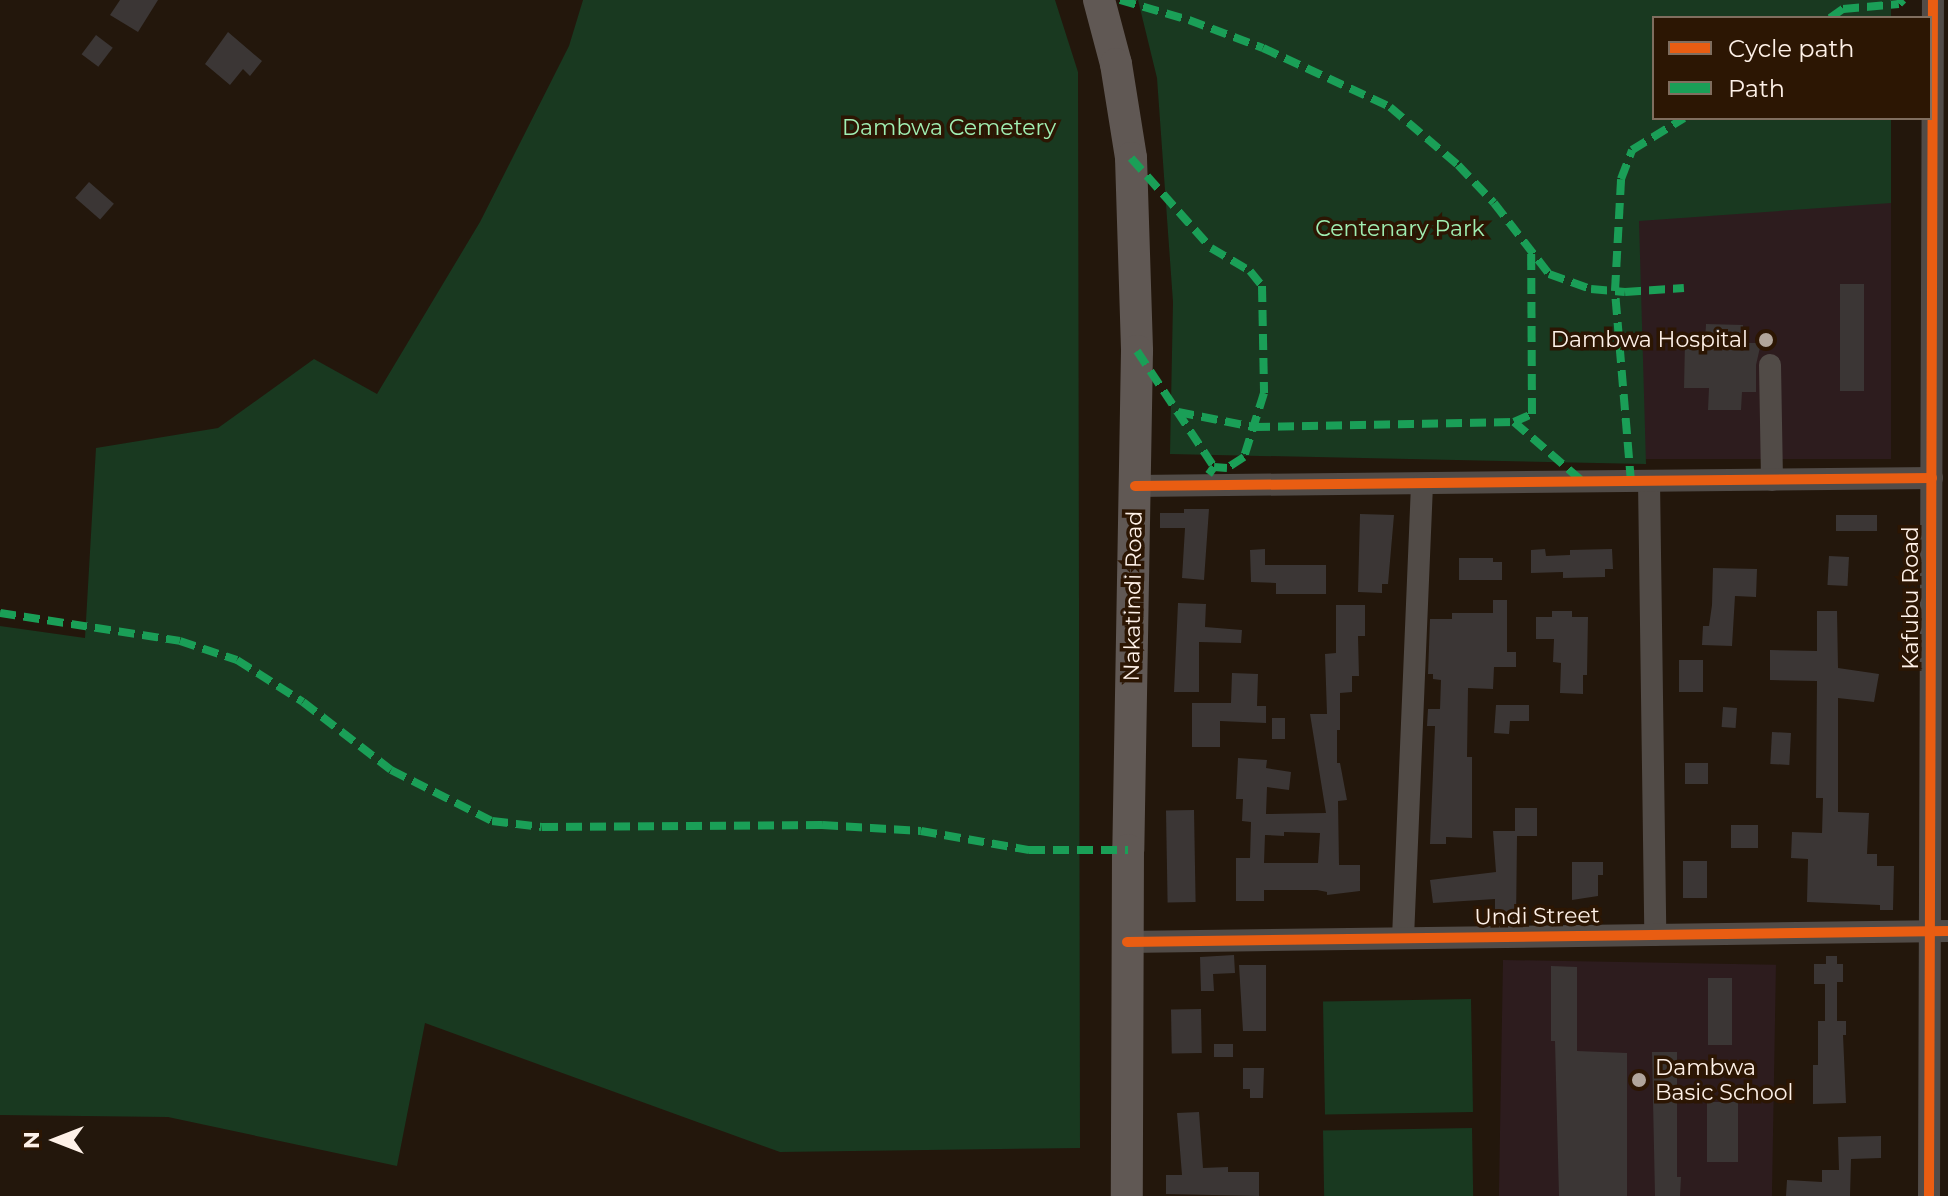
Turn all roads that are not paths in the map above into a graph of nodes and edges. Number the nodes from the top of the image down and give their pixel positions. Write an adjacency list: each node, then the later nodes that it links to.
1 (1099, 0): 8 (highway, Nakatindi Road)
2 (1933, 0): 4 (street, Kafubu Road)
3 (1770, 365): 5 (street)
4 (1932, 478): 5 (street); 9 (street, Kafubu Road)
5 (1772, 480): 6 (street)
6 (1649, 481): 7 (street); 11 (street)
7 (1422, 484): 8 (street); 12 (street)
8 (1135, 486): 13 (highway, Nakatindi Road)
9 (1940, 596): 10 (street, Kafubu Road)
10 (1940, 931): 11 (street, Undi Street); 15 (street, Kafubu Road)
11 (1655, 935): 12 (street, Undi Street)
12 (1403, 938): 13 (street, Undi Street)
13 (1127, 942): 14 (highway, Nakatindi Road)
14 (1127, 1196)
15 (1929, 1196)

